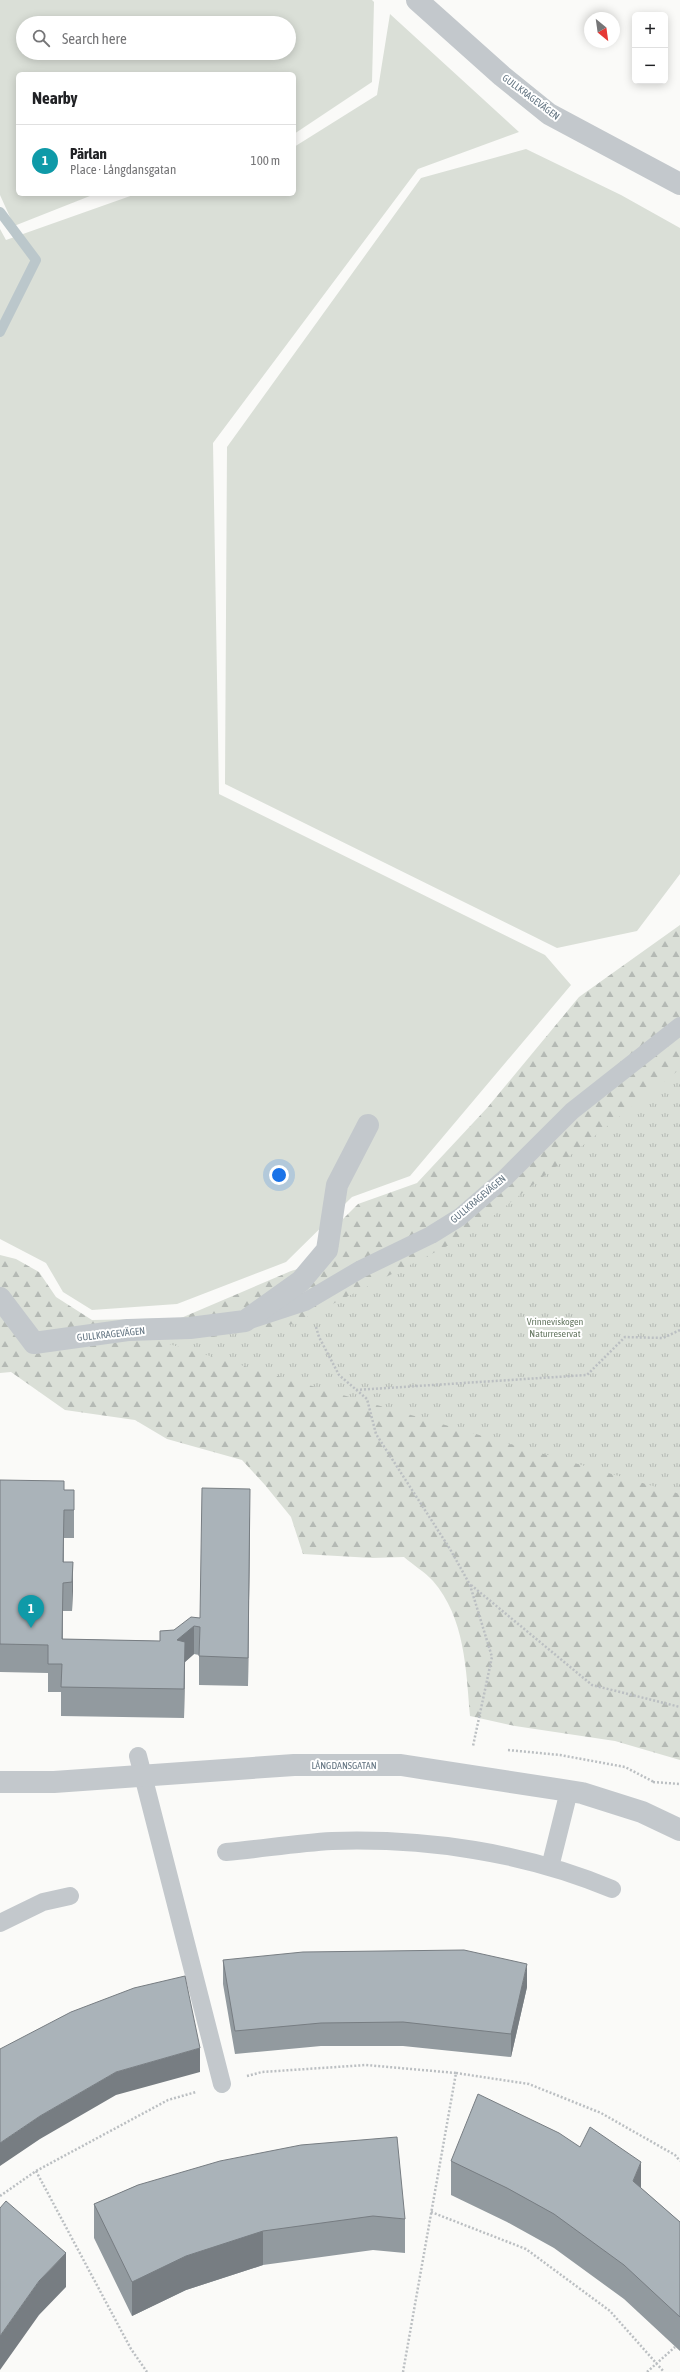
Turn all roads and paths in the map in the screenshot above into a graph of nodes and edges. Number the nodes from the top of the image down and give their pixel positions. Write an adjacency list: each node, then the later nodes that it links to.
1 (428, 3): 2 (street, GULLKRAGEVÄGEN)
2 (680, 184)
3 (680, 1026): 6 (lane, GULLKRAGEVÄGEN)
4 (368, 1125): 6 (street, GULLKRAGEVÄGEN)
5 (0, 1298): 6 (street, GULLKRAGEVÄGEN)
6 (245, 1321)
7 (315, 1322): 9 (path)
8 (680, 1330): 9 (path)
9 (356, 1390): 10 (path)
10 (470, 1585): 11 (path); 12 (path)
11 (680, 1707)
12 (473, 1747)
13 (141, 1766): 14 (street, LÅNGDANSGATAN); 15 (street, LÅNGDANSGATAN); 23 (lane)
14 (0, 1782)
15 (569, 1791): 16 (street, LÅNGDANSGATAN); 18 (lane)
16 (680, 1830)
17 (226, 1852): 18 (lane)
18 (550, 1867): 19 (lane)
19 (612, 1889)
20 (70, 1896): 21 (lane)
21 (0, 1923)
22 (456, 2073): 23 (path); 24 (path); 27 (path)
23 (222, 2084): 25 (path)
24 (680, 2161)
25 (36, 2171): 26 (path); 30 (path)
26 (0, 2196)
27 (431, 2212): 29 (path); 31 (path)
28 (675, 2347): 29 (path)
29 (656, 2364): 32 (path); 33 (path)
30 (147, 2372)
31 (403, 2372)
32 (647, 2372)
33 (664, 2372)

